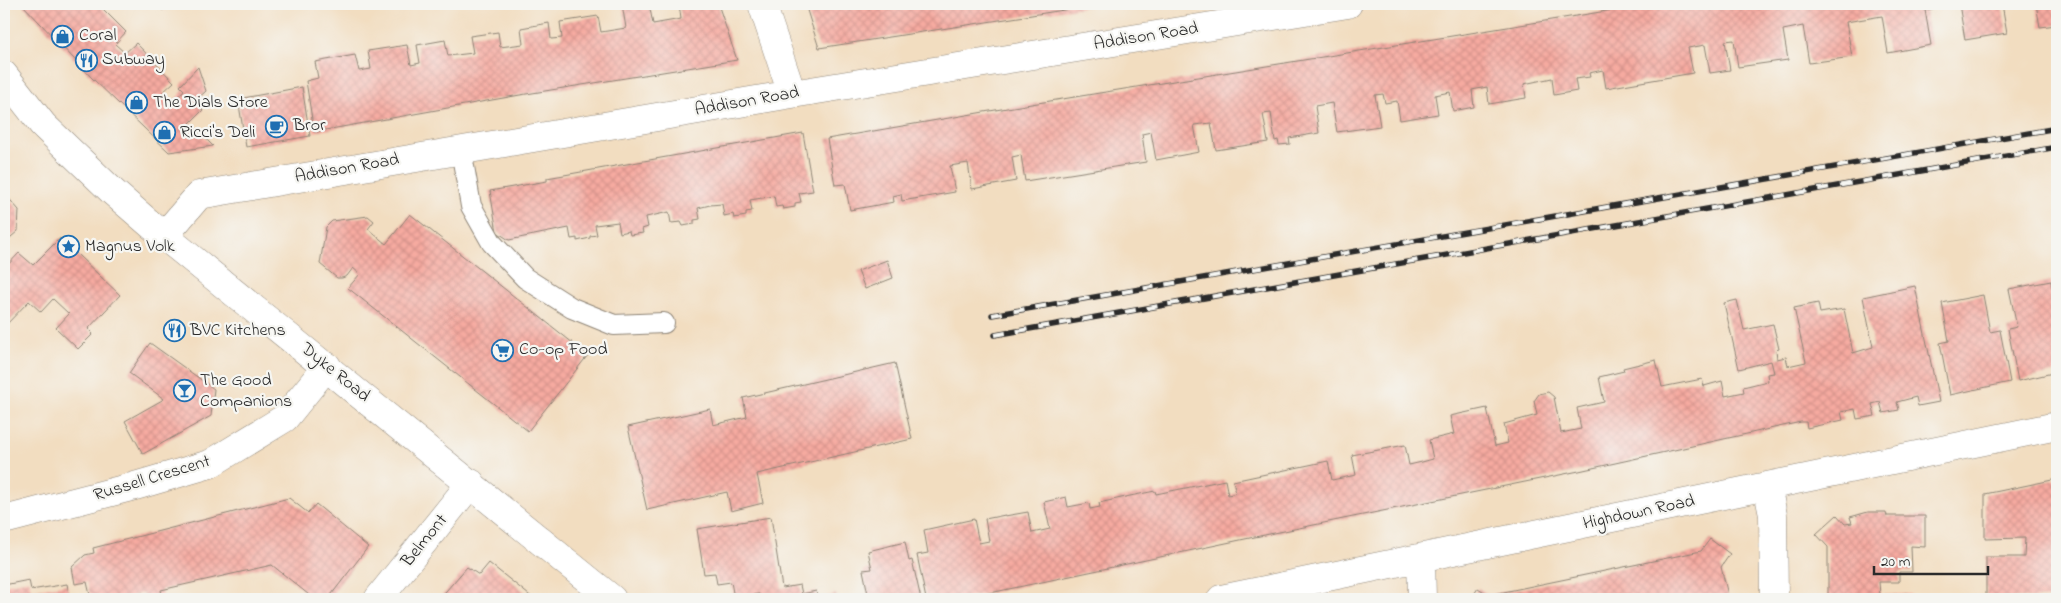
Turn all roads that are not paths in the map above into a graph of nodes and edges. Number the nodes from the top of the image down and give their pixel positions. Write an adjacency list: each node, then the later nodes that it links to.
1 (762, 4): 4 (street)
2 (1348, 4): 4 (street, Addison Road)
3 (4, 76): 6 (street, Dyke Road)
4 (792, 94): 5 (street, Addison Road)
5 (461, 150): 6 (street, Addison Road); 7 (lane)
6 (164, 236): 8 (street, Dyke Road)
7 (664, 323)
8 (327, 366): 10 (street, Dyke Road); 12 (street, Russell Crescent)
9 (2057, 426): 11 (street, Highdown Road)
10 (471, 483): 14 (street, Belmont); 15 (street, Dyke Road)
11 (1767, 486): 13 (street, Highdown Road); 18 (street)
12 (4, 520)
13 (1421, 558): 16 (street, Highdown Road); 17 (street)
14 (378, 599)
15 (612, 599)
16 (1221, 599)
17 (1422, 599)
18 (1774, 599)

